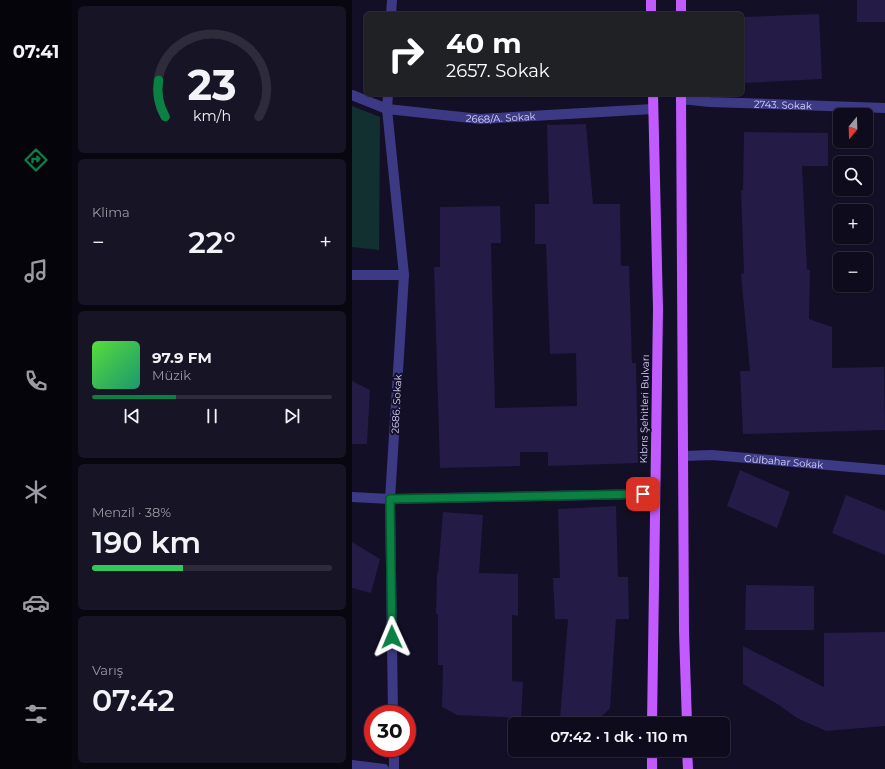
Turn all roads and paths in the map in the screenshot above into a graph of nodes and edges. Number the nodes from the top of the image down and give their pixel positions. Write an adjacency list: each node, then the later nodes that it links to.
1 (392, 0): 4 (street)
2 (651, 0): 5 (main road)
3 (681, 0): 6 (main road)
4 (391, 12)
5 (651, 12)
6 (681, 12)
7 (352, 95): 12 (street, 2668/A. Sokak)
8 (388, 96): 12 (street, 2686. Sokak)
9 (653, 96): 13 (main road, Kıbrıs Şehitleri Bulvarı)
10 (681, 97): 11 (street, 2743. Sokak); 16 (main road)
11 (885, 108)
12 (387, 109): 13 (street, 2668/A. Sokak); 15 (street, 2686. Sokak)
13 (653, 109): 18 (main road, Kıbrıs Şehitleri Bulvarı)
14 (352, 275): 15 (street)
15 (404, 275): 20 (street, 2686. Sokak)
16 (683, 456): 17 (street, Gülbahar Sokak); 23 (main road)
17 (885, 470)
18 (655, 495): 20 (street); 22 (main road, Kıbrıs Şehitleri Bulvarı)
19 (352, 497): 20 (street)
20 (390, 499): 21 (street, 2686. Sokak)
21 (393, 705)
22 (652, 717)
23 (687, 717)
24 (394, 757): 29 (street)
25 (652, 757): 30 (main road)
26 (687, 757): 31 (main road)
27 (352, 765): 28 (street)
28 (384, 769)
29 (394, 769)
30 (652, 769)
31 (688, 769)

